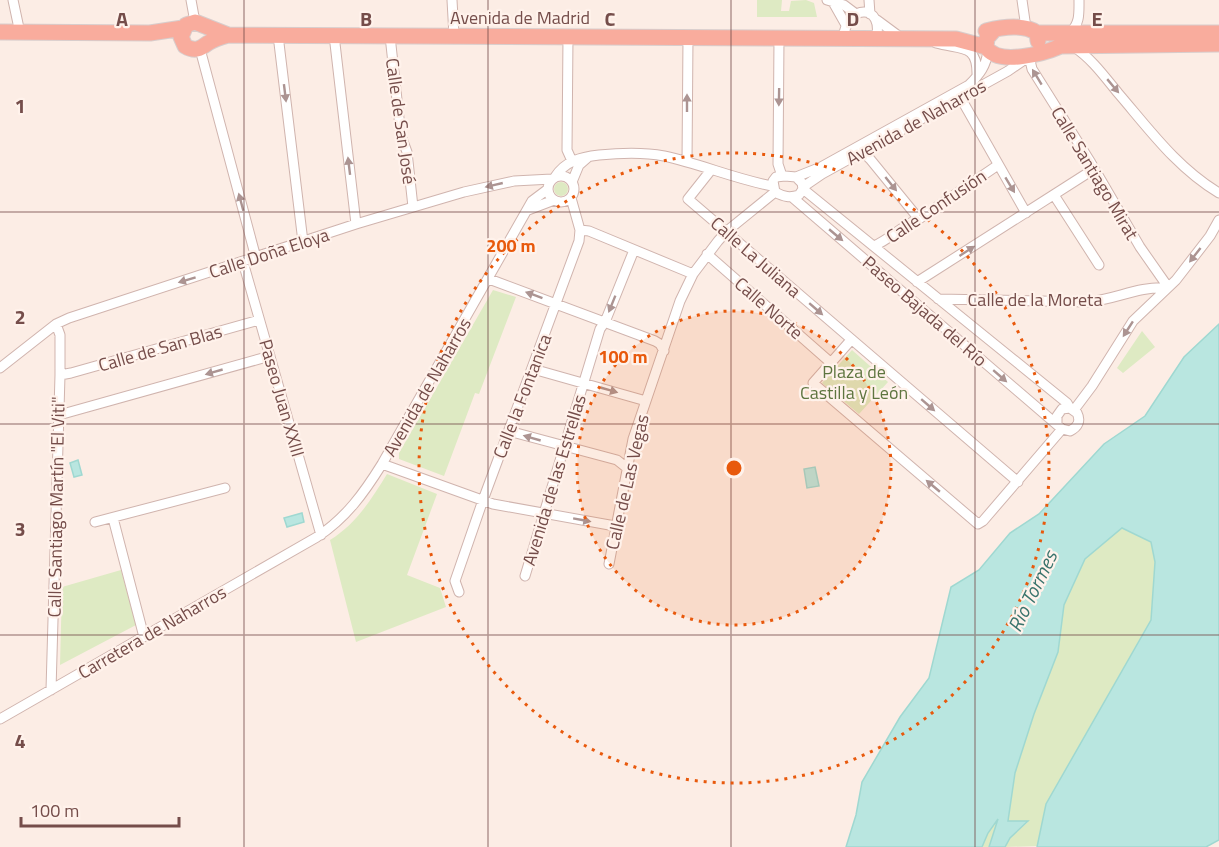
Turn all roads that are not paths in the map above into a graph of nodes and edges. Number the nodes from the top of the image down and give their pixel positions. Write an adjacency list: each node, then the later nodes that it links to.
1 (13, 0): 15 (street)
2 (191, 0): 10 (street)
3 (452, 0): 21 (street)
4 (869, 0): 9 (street)
5 (1022, 0): 12 (street)
6 (1079, 0): 29 (street)
7 (830, 1): 8 (street); 14 (street)
8 (856, 14): 9 (street); 14 (street)
9 (874, 17): 25 (street); 28 (street)
10 (192, 29): 15 (highway); 17 (highway, Avenida de Madrid); 31 (highway); 31 (highway)
11 (995, 29): 12 (highway, Avenida de Madrid); 27 (highway, Avenida de Madrid); 32 (highway)
12 (1031, 31): 29 (highway); 33 (highway)
13 (0, 32): 15 (highway)
14 (845, 32): 24 (highway, Avenida de Madrid); 25 (highway, Avenida de Madrid)
15 (20, 33)
16 (1219, 33): 29 (highway)
17 (228, 35): 18 (highway, Avenida de Madrid); 31 (highway, Avenida de Madrid)
18 (278, 35): 19 (highway, Avenida de Madrid); 63 (street, one-way to 63)
19 (334, 35): 20 (highway, Avenida de Madrid); 60 (street, one-way to 19)
20 (390, 36): 21 (highway, Avenida de Madrid); 55 (street, Calle de San José)
21 (454, 36): 22 (highway, Avenida de Madrid)
22 (568, 37): 23 (highway, Avenida de Madrid); 38 (street)
23 (688, 38): 24 (highway, Avenida de Madrid); 39 (street, one-way to 23)
24 (779, 39): 43 (street, one-way to 43)
25 (876, 39): 28 (highway, Avenida de Madrid)
26 (922, 39): 27 (highway, Avenida de Madrid); 28 (highway, Avenida de Madrid); 34 (street, Avenida de Naharros)
27 (956, 39): 32 (highway, Avenida de Madrid)
28 (905, 40)
29 (1070, 40): 30 (highway); 33 (highway); 50 (street, one-way to 50)
30 (1219, 44)
31 (204, 46): 67 (street, one-way to 31)
32 (987, 49): 33 (highway, Avenida de Madrid); 34 (street, Avenida de Naharros)
33 (1030, 55): 35 (street, Avenida de Naharros); 41 (street, Calle Santiago Mirat, one-way to 33)
34 (977, 76): 35 (street, Avenida de Naharros)
35 (959, 94): 36 (street, Avenida de Naharros); 40 (street); 44 (street, Avenida de Naharros)
36 (859, 153): 47 (street, Avenida de Naharros); 58 (street, one-way to 58)
37 (588, 156): 38 (street); 39 (street); 46 (street)
38 (572, 161): 45 (street)
39 (687, 162): 42 (street)
40 (998, 165): 57 (street, one-way to 57); 58 (street, Calle Confusión)
41 (1094, 169): 51 (street); 73 (street, Calle Santiago Mirat)
42 (711, 170): 49 (street); 62 (street, Calle La Juliana)
43 (782, 176): 44 (street); 49 (street)
44 (796, 177): 47 (street)
45 (554, 178): 46 (street); 48 (street); 55 (street, Calle Doña Eloya, one-way to 55)
46 (572, 182): 53 (street)
47 (803, 188): 52 (street); 64 (street, Paseo Bajada del Río)
48 (548, 189): 54 (street); 56 (street, Avenida de Naharros)
49 (774, 189): 52 (street); 62 (street, Calle de Las Vegas)
50 (1219, 193)
51 (1054, 195): 57 (street); 69 (street)
52 (792, 197): 90 (street, Paseo Bajada del Río, one-way to 90)
53 (571, 198): 54 (street); 61 (street, Calle la Fontanica)
54 (554, 200): 56 (street)
55 (413, 207): 60 (street, Calle Doña Eloya)
56 (528, 210): 71 (street, Avenida de Naharros)
57 (1026, 213): 72 (street, one-way to 57)
58 (919, 219): 64 (street, Calle Confusión)
59 (1219, 220): 73 (street, one-way to 73)
60 (356, 224): 63 (street, Calle Doña Eloya)
61 (580, 230): 65 (street); 75 (street, Calle la Fontanica)
62 (727, 231): 66 (street, Calle de Las Vegas); 79 (street, Calle La Juliana, one-way to 79)
63 (303, 242): 67 (street, Calle Doña Eloya)
64 (874, 246): 72 (street, Paseo Bajada del Río)
65 (634, 250): 70 (street); 77 (street, Avenida de las Estrellas, one-way to 77)
66 (707, 254): 70 (street, Calle de Las Vegas); 82 (street, Calle Norte)
67 (256, 258): 68 (street, Calle Doña Eloya)
68 (243, 262): 76 (street, Paseo Juan XXIII); 78 (street, Calle Doña Eloya, one-way to 78)
69 (1099, 265)
70 (693, 274): 80 (street, Calle de Las Vegas)
71 (489, 279): 75 (street, one-way to 71); 93 (street, Avenida de Naharros)
72 (917, 282): 74 (street, Paseo Bajada del Río)
73 (1167, 288): 74 (street, Calle de la Moreta); 88 (street, one-way to 88)
74 (938, 299): 88 (street, Paseo Bajada del Río)
75 (557, 304): 77 (street); 84 (street, Calle la Fontanica)
76 (259, 320): 81 (street, Paseo Juan XXIII); 85 (street, Calle de San Blas)
77 (605, 322): 80 (street); 86 (street, Avenida de las Estrellas)
78 (56, 324): 83 (street, Calle Doña Eloya); 85 (street, Calle Santiago Martín "El Viti")
79 (851, 340): 82 (street); 95 (street, Calle La Juliana, one-way to 95)
80 (664, 351): 87 (street, Calle de Las Vegas)
81 (270, 356): 89 (street, one-way to 89); 102 (street, Paseo Juan XXIII)
82 (830, 362): 95 (street, one-way to 82)
83 (0, 367)
84 (532, 369): 86 (street); 91 (street, Calle la Fontanica)
85 (60, 375): 89 (street, Calle Santiago Martín "El Viti")
86 (583, 383): 87 (street, one-way to 87); 92 (street, Avenida de las Estrellas)
87 (646, 401): 94 (street, Calle de Las Vegas)
88 (1072, 409): 90 (street); 90 (street)
89 (58, 415): 108 (street, Calle Santiago Martín "El Viti")
90 (1060, 427): 95 (street)
91 (509, 431): 92 (street, one-way to 91); 97 (street, Calle la Fontanica)
92 (563, 447): 94 (street); 98 (street, Avenida de las Estrellas)
93 (382, 464): 97 (street); 102 (street, Avenida de Naharros)
94 (627, 468): 101 (street, Calle de Las Vegas)
95 (1018, 482)
96 (225, 488): 99 (street)
97 (483, 500): 98 (street); 106 (street, Calle la Fontanica)
98 (544, 513): 101 (street, one-way to 101); 105 (street, Avenida de las Estrellas)
99 (113, 518): 100 (street); 107 (street)
100 (95, 522)
101 (615, 526): 104 (street, Calle de Las Vegas)
102 (321, 535): 103 (street, Avenida de Naharros)
103 (303, 545): 107 (street, Carretera de Naharros)
104 (609, 564)
105 (525, 576)
106 (459, 592)
107 (144, 636): 108 (street, Carretera de Naharros)
108 (51, 690): 109 (street, Carretera de Naharros)
109 (0, 718)

